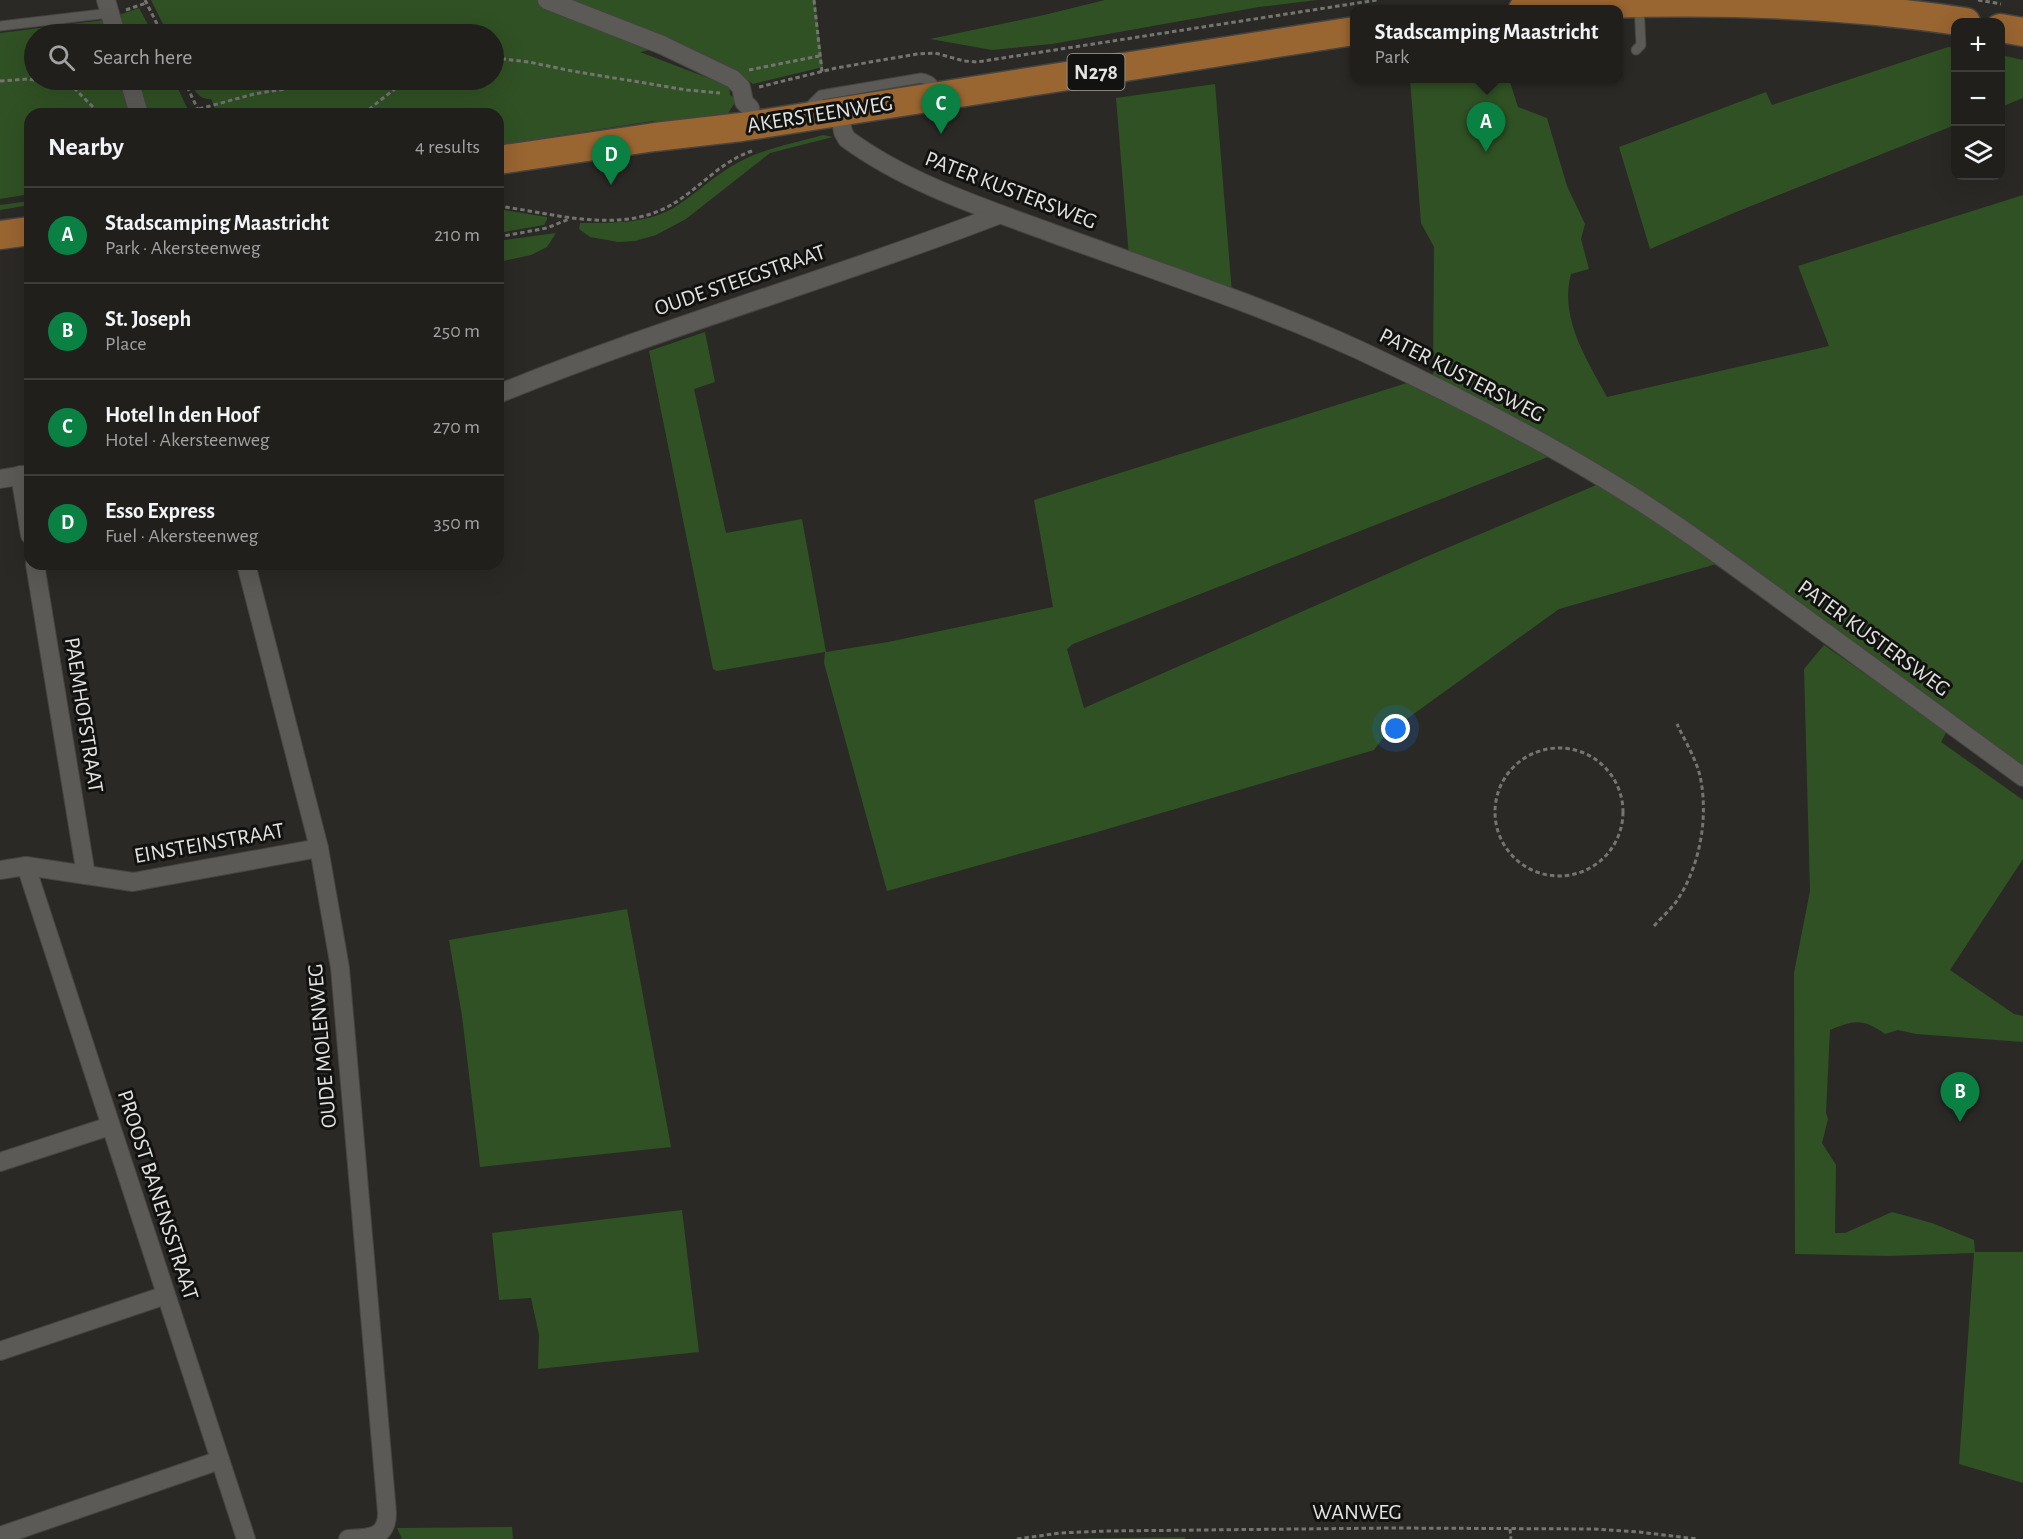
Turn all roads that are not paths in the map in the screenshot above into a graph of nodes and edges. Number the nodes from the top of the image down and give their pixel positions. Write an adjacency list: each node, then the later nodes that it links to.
1 (547, 0): 15 (street)
2 (1769, 2): 3 (main road); 6 (main road)
3 (1638, 3): 4 (main road); 12 (lane)
4 (1600, 5)
5 (108, 7): 7 (street); 8 (lane)
6 (1951, 20)
7 (113, 24)
8 (0, 26)
9 (2005, 29): 11 (main road)
10 (1350, 32): 16 (main road, AKERSTEENWEG / N278)
11 (2023, 32)
12 (1636, 50)
13 (132, 90): 14 (street)
14 (137, 108)
15 (742, 109): 16 (main road, AKERSTEENWEG / N278); 17 (main road, AKERSTEENWEG / N278)
16 (826, 113): 18 (street, PATER KUSTERSWEG)
17 (504, 159)
18 (998, 215): 21 (street, OUDE STEEGSTRAAT); 26 (street, PATER KUSTERSWEG)
19 (24, 232): 20 (main road)
20 (0, 235)
21 (504, 392)
22 (24, 474): 23 (street)
23 (0, 479)
24 (36, 570): 30 (street, PAEMHOFSTRAAT)
25 (248, 570): 27 (street, OUDE MOLENWEG)
26 (2023, 777)
27 (319, 848): 30 (street, EINSTEINSTRAAT); 38 (street, OUDE MOLENWEG)
28 (26, 866): 29 (street, EINSTEINSTRAAT); 30 (street, EINSTEINSTRAAT); 31 (street, PROOST BANENSSTRAAT)
29 (0, 870)
30 (86, 874)
31 (110, 1126): 32 (street); 33 (street, PROOST BANENSSTRAAT)
32 (0, 1162)
33 (166, 1295): 34 (street); 35 (street, PROOST BANENSSTRAAT)
34 (0, 1351)
35 (220, 1460): 36 (street); 37 (street, PROOST BANENSSTRAAT)
36 (0, 1536)
37 (246, 1539)
38 (348, 1539)

